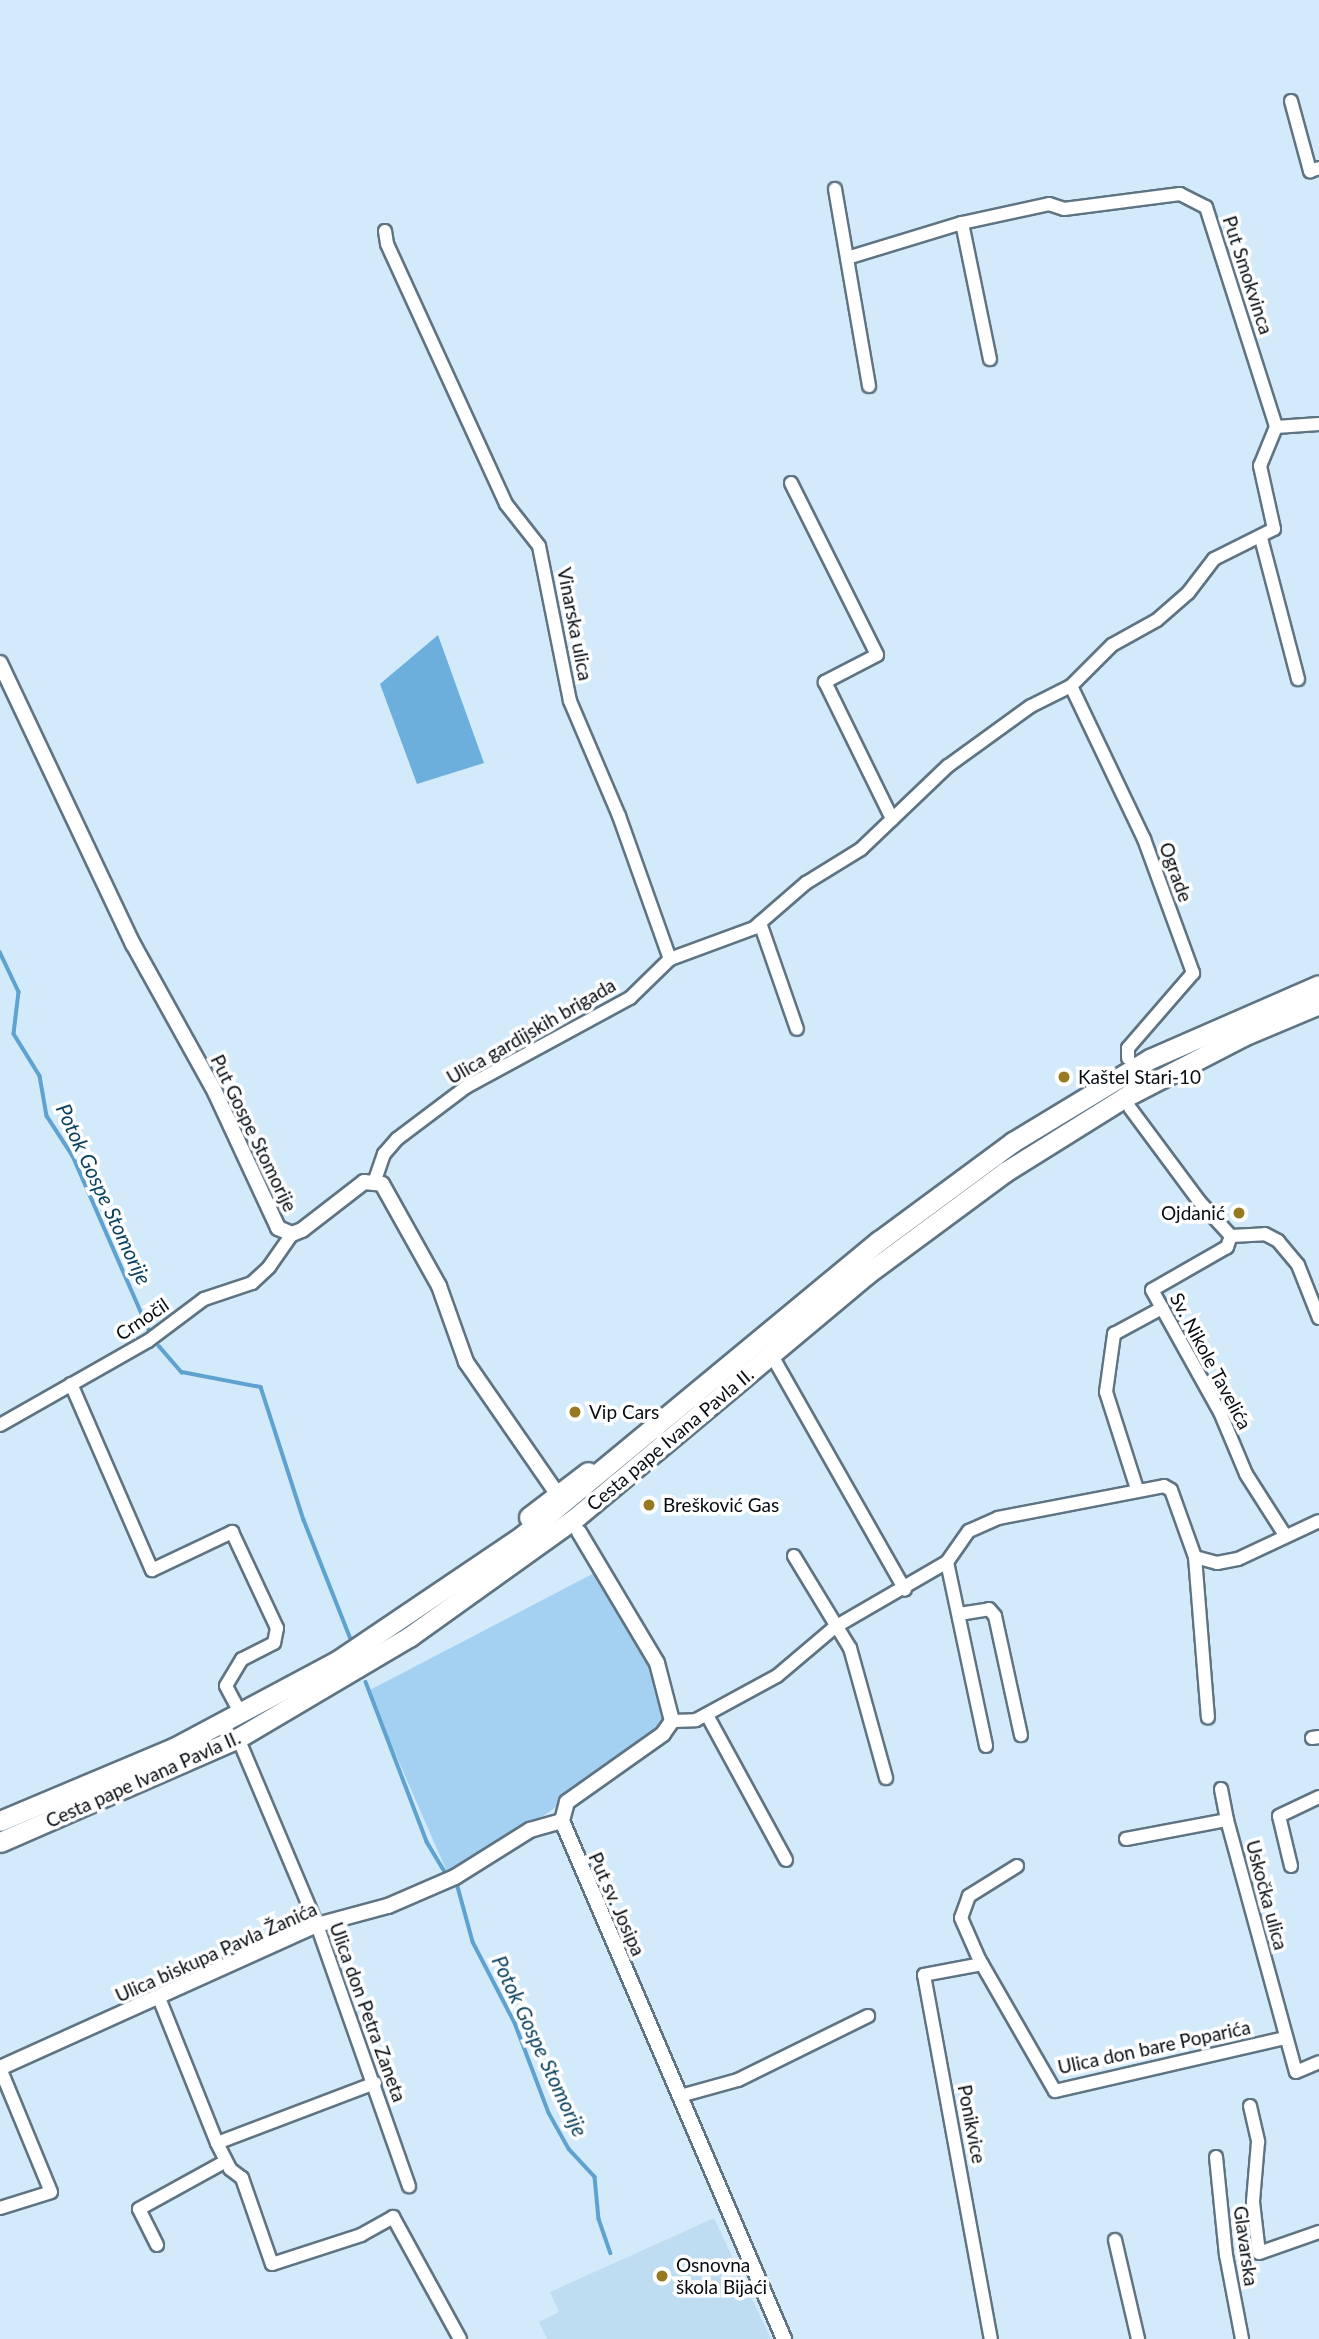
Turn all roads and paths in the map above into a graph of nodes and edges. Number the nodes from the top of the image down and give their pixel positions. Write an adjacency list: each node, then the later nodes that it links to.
1 (1291, 101): 2 (street)
2 (1319, 168)
3 (835, 189): 6 (street)
4 (962, 222): 6 (street, Put Smokvinca); 7 (street); 10 (street, Put Smokvinca)
5 (385, 231): 18 (street, Vinarska ulica)
6 (847, 258): 8 (street)
7 (990, 359)
8 (869, 386)
9 (1319, 424): 10 (street)
10 (1276, 427): 12 (street)
11 (791, 483): 16 (street)
12 (1261, 538): 14 (street); 15 (street, Ulica gardijskih brigada)
13 (0, 663): 25 (street, Put Gospe Stomorije)
14 (1298, 679)
15 (1071, 686): 16 (street, Ulica gardijskih brigada); 22 (street, Ograde)
16 (892, 819): 17 (street, Ulica gardijskih brigada)
17 (760, 923): 18 (street, Ulica gardijskih brigada); 21 (street)
18 (670, 959): 24 (street, Ulica gardijskih brigada)
19 (1319, 985): 33 (main road, Cesta pape Ivana Pavla II.)
20 (1319, 1004): 29 (main road, Cesta pape Ivana Pavla II.)
21 (797, 1029)
22 (1128, 1058)
23 (1130, 1108): 26 (street)
24 (375, 1181): 25 (street, Put Gospe Stomorije); 35 (street)
25 (292, 1234): 30 (street, Crnočil)
26 (1231, 1236): 27 (street, Sv. Nikole Tavelića); 28 (street)
27 (1162, 1308): 34 (street); 38 (street, Sv. Nikole Tavelića)
28 (1319, 1318)
29 (771, 1354): 32 (main road, Cesta pape Ivana Pavla II.); 44 (street)
30 (71, 1384): 31 (street, Crnočil); 47 (street)
31 (0, 1425)
32 (679, 1432): 37 (main road); 43 (main road, Cesta pape Ivana Pavla II.)
33 (612, 1465): 35 (main road); 39 (main road, Cesta pape Ivana Pavla II.)
34 (1137, 1489): 41 (street); 42 (street)
35 (556, 1492): 39 (main road)
36 (1319, 1521): 38 (street)
37 (579, 1532): 43 (main road); 50 (street)
38 (1285, 1535): 41 (street)
39 (522, 1536): 47 (main road, Cesta pape Ivana Pavla II.)
40 (794, 1556): 46 (street)
41 (1195, 1557): 49 (street)
42 (947, 1562): 44 (street); 45 (street)
43 (517, 1563): 52 (main road, Cesta pape Ivana Pavla II.)
44 (905, 1590): 46 (street)
45 (958, 1614): 51 (street); 53 (street)
46 (835, 1627): 48 (street); 54 (street)
47 (241, 1714): 58 (main road, Cesta pape Ivana Pavla II.)
48 (707, 1715): 50 (street); 62 (street)
49 (1208, 1717)
50 (672, 1721): 59 (street)
51 (1021, 1735)
52 (238, 1738): 61 (main road, Cesta pape Ivana Pavla II.); 65 (street, Ulica don Petra Zaneta)
53 (986, 1746)
54 (886, 1778)
55 (1221, 1789): 57 (street)
56 (1319, 1797): 64 (street)
57 (1227, 1820): 60 (street, Uskočka ulica); 69 (street, Uskočka ulica)
58 (0, 1821)
59 (562, 1821): 65 (street, Ulica biskupa Pavla Žanića); 73 (street, Put sv. Josipa)
60 (1126, 1839)
61 (0, 1842)
62 (786, 1860)
63 (1017, 1866): 66 (street, Ulica don bare Poparića)
64 (1291, 1866)
65 (317, 1925): 67 (street, Ulica biskupa Pavla Žanića); 72 (street, Ulica don Petra Zaneta)
66 (982, 1964): 69 (street, Ulica don bare Poparića); 85 (street, Ponikvice)
67 (159, 1998): 71 (street, Ulica biskupa Pavla Žanića); 75 (street)
68 (868, 2016): 73 (street)
69 (1284, 2038): 70 (street, Uskočka ulica)
70 (1319, 2062)
71 (0, 2068): 79 (street)
72 (374, 2083): 75 (street); 78 (street, Ulica don Petra Zaneta)
73 (680, 2096): 84 (street, Put sv. Josipa)
74 (1250, 2106): 80 (street)
75 (216, 2143): 77 (street)
76 (1216, 2157): 87 (street, Glavarska)
77 (226, 2161): 82 (street); 83 (street)
78 (409, 2186)
79 (0, 2208)
80 (1319, 2232)
81 (1115, 2240): 86 (street)
82 (157, 2245)
83 (460, 2339)
84 (783, 2339)
85 (991, 2339)
86 (1138, 2339)
87 (1242, 2339)

